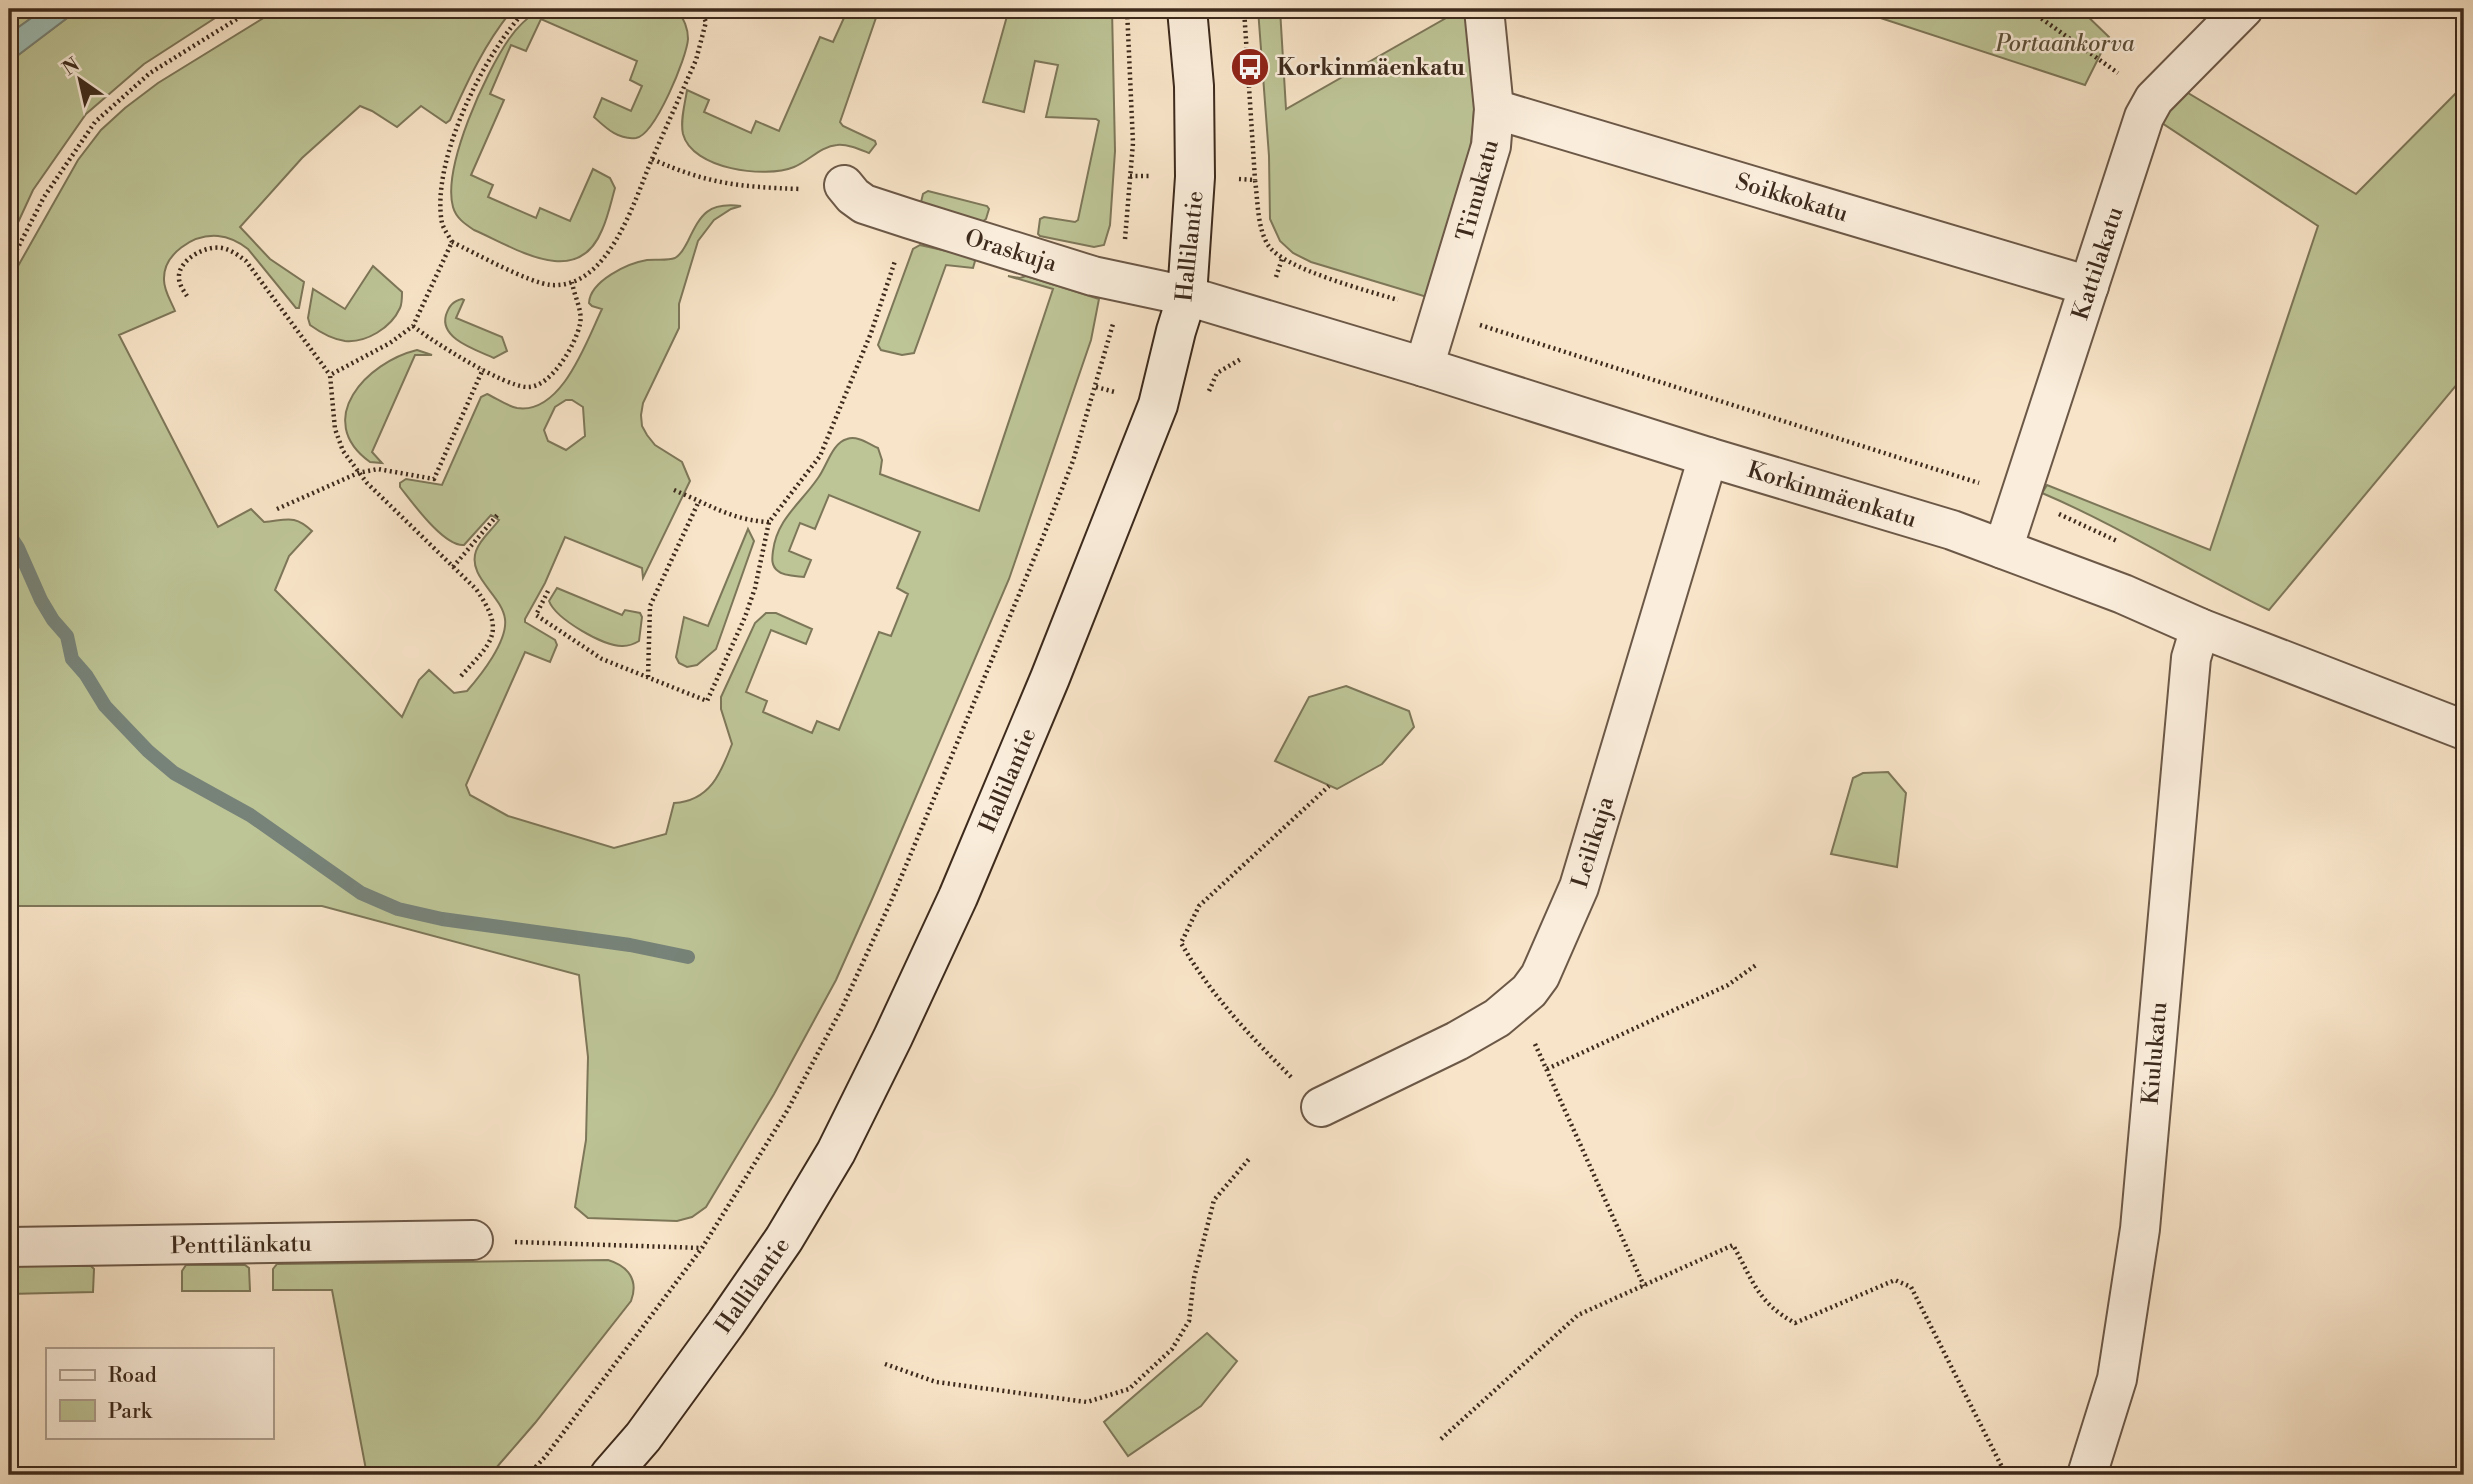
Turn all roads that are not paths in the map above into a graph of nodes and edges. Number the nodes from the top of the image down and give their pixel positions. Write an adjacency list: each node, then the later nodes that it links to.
1 (1186, 9): 7 (street, Hallilantie)
2 (1484, 9): 4 (street, Tiinukatu)
3 (2243, 9): 6 (street, Kattilakatu)
4 (1494, 109): 6 (street, Soikkokatu); 8 (street, Tiinukatu)
5 (849, 191): 7 (street, Oraskuja)
6 (2090, 286): 10 (street, Kattilakatu)
7 (1187, 296): 8 (street, Korkinmäenkatu); 16 (street, Hallilantie)
8 (1424, 367): 9 (street, Korkinmäenkatu)
9 (1708, 457): 10 (street, Korkinmäenkatu); 13 (street, Leilikuja)
10 (2003, 550): 11 (street, Korkinmäenkatu)
11 (2200, 628): 12 (street, Korkinmäenkatu); 17 (street, Kiulukatu)
12 (2464, 730)
13 (1321, 1107)
14 (473, 1240): 15 (street, Penttilänkatu)
15 (9, 1247)
16 (610, 1475)
17 (2087, 1475)

